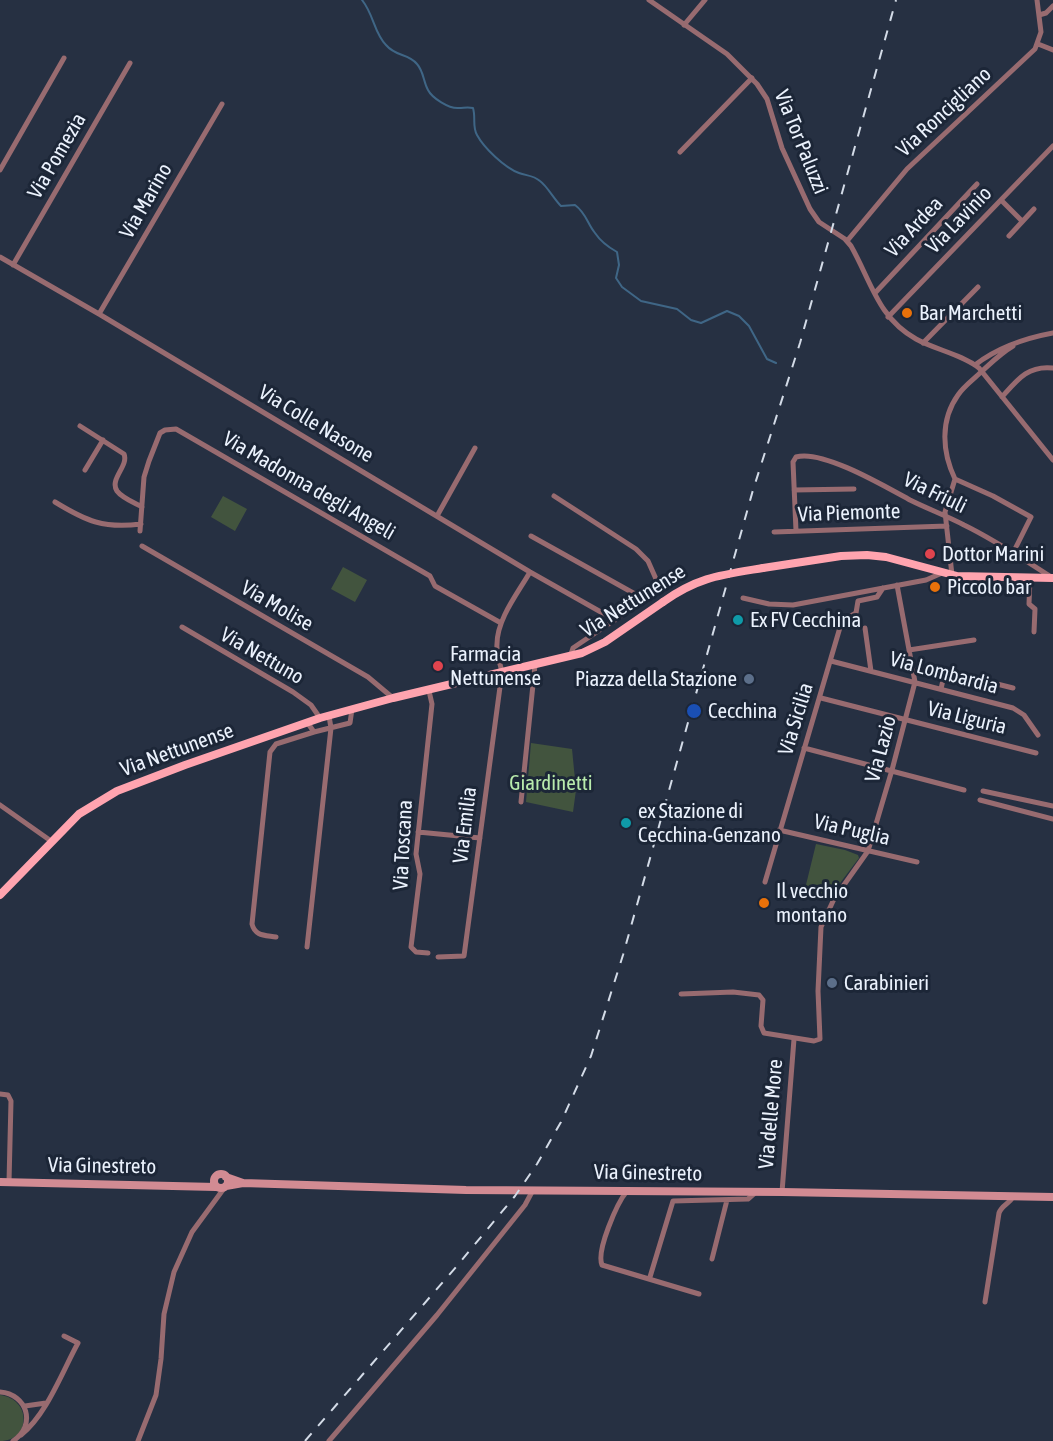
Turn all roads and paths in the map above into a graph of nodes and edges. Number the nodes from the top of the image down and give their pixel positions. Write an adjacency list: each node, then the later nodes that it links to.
1 (649, 0): 6 (street, Via Tor Paluzzi)
2 (705, 0): 6 (street)
3 (1037, 0): 5 (street)
4 (1053, 6): 5 (street)
5 (1040, 15): 7 (street)
6 (684, 25): 11 (street, Via Tor Paluzzi)
7 (1038, 44): 8 (street); 21 (street, Via Roncigliano)
8 (1053, 50)
9 (64, 58): 15 (street)
10 (130, 63): 23 (street, Via Pomezia)
11 (752, 78): 14 (street); 21 (street, Via Tor Paluzzi)
12 (222, 104): 26 (street, Via Marino)
13 (1053, 146): 17 (street, Via Lavinio)
14 (680, 152)
15 (0, 170)
16 (977, 184): 25 (street, Via Ardea)
17 (1001, 200): 19 (street); 27 (street, Via Lavinio)
18 (1034, 209): 19 (street)
19 (1022, 221): 20 (street)
20 (1010, 236)
21 (848, 241): 25 (street, Via Tor Paluzzi)
22 (0, 257): 23 (street, Via Colle Nasone)
23 (13, 265): 26 (street, Via Colle Nasone)
24 (978, 287): 29 (street)
25 (875, 293): 27 (street, Via Tor Paluzzi)
26 (99, 314): 47 (street, Via Colle Nasone)
27 (888, 317): 29 (street, Via Tor Paluzzi)
28 (1053, 333): 30 (street)
29 (923, 343): 31 (street, Via Tor Paluzzi)
30 (1013, 345): 31 (street); 33 (street)
31 (975, 365): 33 (street, Via Tor Paluzzi)
32 (1053, 368): 34 (street)
33 (982, 372): 34 (street, Via Tor Paluzzi); 40 (street)
34 (1002, 397): 38 (street, Via Tor Paluzzi)
35 (80, 426): 36 (street)
36 (103, 440): 39 (street); 45 (street)
37 (475, 448): 47 (street)
38 (1053, 460)
39 (85, 470)
40 (955, 479): 48 (street); 57 (street)
41 (854, 489): 42 (street)
42 (795, 490): 46 (street, Via Friuli); 53 (street)
43 (554, 496): 66 (street)
44 (55, 502): 49 (street)
45 (142, 507): 49 (street, Via Madonna degli Angeli); 68 (street, Via Madonna degli Angeli)
46 (936, 513): 48 (street, Via Friuli); 51 (street)
47 (437, 516): 58 (street, Via Colle Nasone)
48 (945, 517): 50 (street); 57 (street, Via Friuli)
49 (141, 524): 52 (street, Via Madonna degli Angeli)
50 (947, 526): 51 (street, Via Piemonte); 60 (street)
51 (936, 527): 53 (street, Via Piemonte)
52 (140, 531)
53 (796, 531): 54 (street, Via Piemonte)
54 (774, 532)
55 (531, 536): 66 (street)
56 (141, 546): 85 (street, Via Molise)
57 (1013, 553): 62 (street, Via Friuli)
58 (530, 572): 67 (street, Via Colle Nasone); 68 (street)
59 (942, 573): 60 (main road, Via Nettunense); 63 (street); 74 (main road, Via Nettunense, bridge)
60 (952, 575): 61 (main road, Via Nettunense)
61 (1030, 578): 62 (main road, Via Nettunense); 71 (street)
62 (1053, 578)
63 (897, 585): 64 (street); 73 (street, Via Lazio)
64 (883, 588): 65 (street); 75 (street, Via Sicilia)
65 (743, 598)
66 (644, 599): 67 (street)
67 (615, 620): 74 (street)
68 (501, 623): 80 (street)
69 (182, 627): 88 (street, Via Nettuno)
70 (865, 628): 78 (street)
71 (1034, 632)
72 (974, 640): 73 (street)
73 (909, 650): 77 (street, Via Lazio)
74 (570, 657): 76 (main road, Via Nettunense)
75 (831, 661): 78 (street, Via Lombardia); 86 (street, Via Sicilia)
76 (535, 665): 80 (main road, Via Nettunense); 100 (street)
77 (912, 670): 79 (street); 81 (street, Via Lazio)
78 (871, 671): 81 (street, Via Lombardia)
79 (945, 671): 82 (street); 83 (street)
80 (502, 672): 84 (main road, Via Nettunense); 106 (street, Via Emilia)
81 (915, 682): 83 (street, Via Lombardia); 89 (street, Via Lazio)
82 (1013, 688)
83 (941, 689): 93 (street, Via Lombardia)
84 (429, 691): 85 (main road, Via Nettunense); 105 (street, Via Toscana)
85 (393, 698): 87 (main road, Via Nettunense)
86 (820, 698): 89 (street, Via Liguria); 94 (street, Via Sicilia)
87 (352, 709): 88 (main road, Via Nettunense); 91 (street)
88 (325, 717): 90 (main road, Via Nettunense); 91 (street)
89 (906, 720): 95 (street, Via Liguria); 96 (street, Via Lazio)
90 (308, 722): 92 (street); 107 (main road, Via Nettunense)
91 (331, 728): 92 (street); 114 (street)
92 (314, 732): 113 (street)
93 (1038, 735)
94 (804, 748): 96 (street); 104 (street, Via Sicilia)
95 (1036, 753)
96 (892, 770): 97 (street); 108 (street, Via Lazio)
97 (964, 790)
98 (983, 790): 102 (street)
99 (981, 800): 103 (street)
100 (521, 802)
101 (0, 805): 107 (street)
102 (1053, 806)
103 (1053, 819)
104 (779, 830): 108 (street, Via Puglia); 110 (street, Via Sicilia)
105 (418, 832): 106 (street); 115 (street, Via Toscana)
106 (480, 838): 116 (street, Via Emilia)
107 (51, 841): 111 (main road, Via Nettunense)
108 (868, 851): 109 (street, Via Puglia); 112 (street, Via Lazio)
109 (917, 862)
110 (765, 882)
111 (0, 895)
112 (828, 909): 118 (street, Via delle More)
113 (276, 937)
114 (307, 947)
115 (428, 953)
116 (438, 957)
117 (681, 994): 118 (street, Via delle More)
118 (794, 1039): 125 (street, Via delle More)
119 (0, 1094): 120 (street)
120 (4, 1182): 121 (street, Via Ginestreto)
121 (222, 1183): 122 (street, Via Ginestreto); 139 (street)
122 (533, 1190): 123 (street, Via Ginestreto); 140 (street)
123 (627, 1191): 124 (street, Via Ginestreto); 131 (street)
124 (756, 1192): 125 (street, Via Ginestreto); 128 (street)
125 (782, 1192): 126 (street, Via Ginestreto)
126 (1013, 1197): 127 (street, Via Ginestreto); 132 (street)
127 (1053, 1197)
128 (726, 1200): 129 (street); 130 (street)
129 (712, 1259)
130 (650, 1277)
131 (699, 1294)
132 (984, 1302)
133 (64, 1336): 135 (street)
134 (0, 1392): 136 (street)
135 (46, 1403): 136 (street); 137 (street)
136 (24, 1406): 137 (street)
137 (21, 1435): 138 (street)
138 (13, 1441)
139 (138, 1441)
140 (329, 1441)

